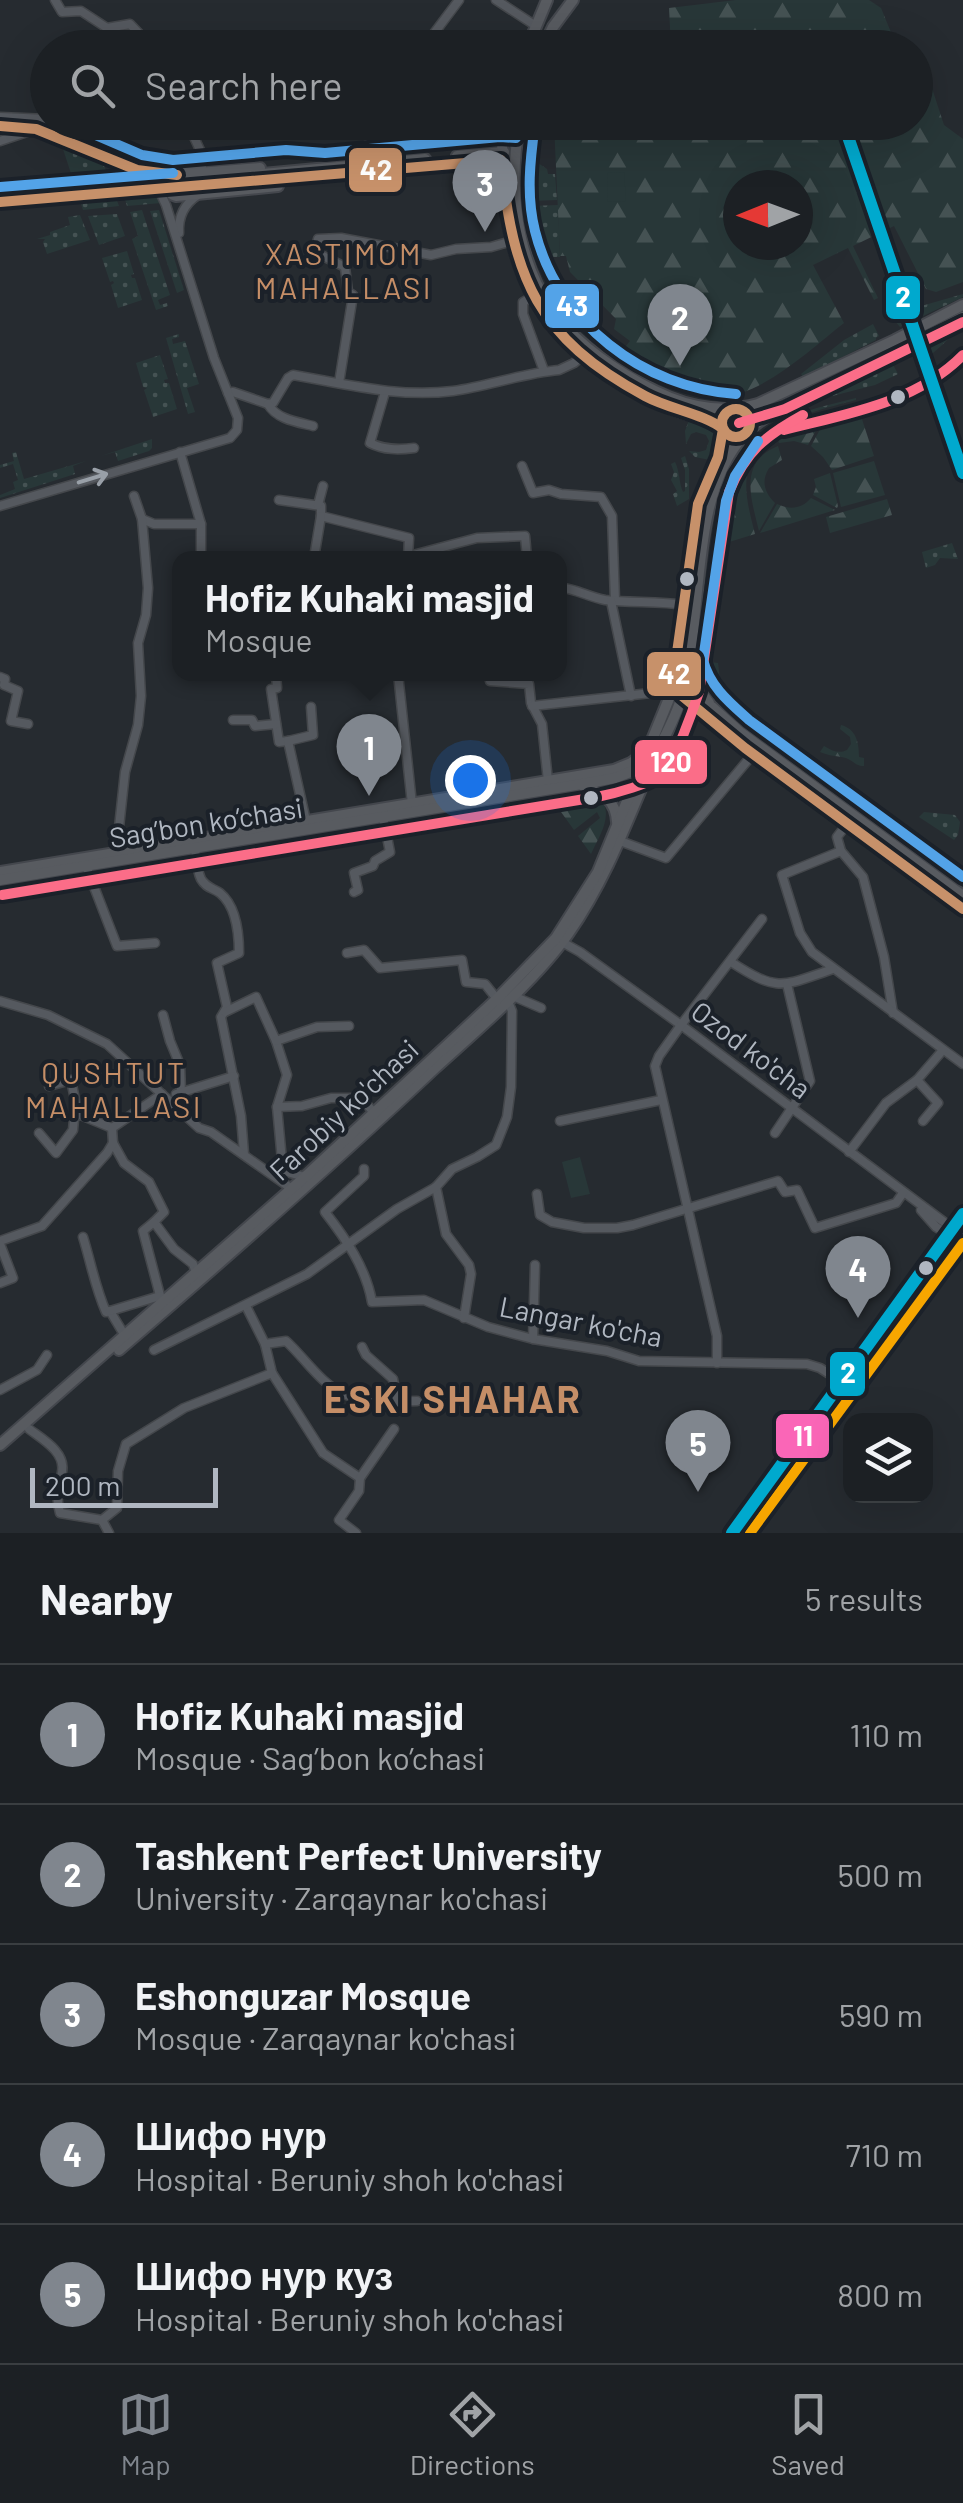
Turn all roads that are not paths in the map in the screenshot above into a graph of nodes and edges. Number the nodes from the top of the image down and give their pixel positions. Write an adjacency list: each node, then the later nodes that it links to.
1 (55, 0): 7 (street)
2 (458, 0): 8 (street)
3 (496, 0): 6 (street)
4 (547, 0): 6 (main road)
5 (573, 0): 10 (main road)
6 (536, 26): 9 (main road)
7 (136, 30)
8 (436, 30)
9 (534, 30)
10 (552, 30)
11 (0, 117): 12 (street)
12 (30, 118)
13 (0, 126): 14 (street)
14 (30, 127)
15 (30, 132): 22 (street)
16 (69, 140): 26 (street)
17 (89, 140): 27 (street)
18 (195, 140): 27 (street)
19 (371, 140): 25 (street)
20 (503, 140): 24 (main road)
21 (517, 140): 23 (main road)
22 (0, 141)
23 (515, 155): 24 (main road); 33 (main road)
24 (502, 156): 25 (main road); 31 (main road)
25 (370, 168): 28 (main road)
26 (138, 170): 29 (street); 32 (street)
27 (202, 170): 28 (main road); 29 (main road)
28 (325, 172): 29 (main road); 30 (main road)
29 (177, 181): 30 (main road)
30 (198, 194): 32 (street)
31 (512, 242): 33 (main road); 38 (street)
32 (180, 248): 40 (street)
33 (536, 295): 36 (main road); 37 (street); 42 (main road)
34 (963, 305): 42 (main road)
35 (963, 317): 45 (main road)
36 (582, 356): 37 (street); 44 (main road)
37 (544, 371): 39 (street)
38 (339, 383): 39 (street); 41 (street)
39 (385, 392): 46 (street)
40 (228, 393): 41 (street); 47 (street)
41 (268, 404): 43 (street)
42 (735, 409): 44 (main road); 45 (main road)
43 (313, 426)
44 (723, 428): 45 (main road); 64 (main road)
45 (745, 433): 65 (main road)
46 (414, 448)
47 (180, 452): 52 (street, one-way to 47); 56 (street)
48 (522, 466): 63 (street)
49 (322, 486): 53 (street)
50 (134, 496): 55 (street)
51 (279, 500): 53 (street)
52 (0, 506)
53 (318, 506): 54 (street)
54 (321, 516): 58 (street); 59 (street)
55 (142, 519): 56 (street); 93 (street)
56 (200, 524): 57 (street)
57 (201, 551)
58 (315, 551)
59 (408, 551)
60 (430, 551): 61 (street)
61 (526, 551)
62 (567, 589): 63 (street)
63 (613, 600): 64 (street); 71 (street)
64 (684, 604): 70 (main road)
65 (688, 665): 70 (main road); 74 (main road)
66 (0, 677): 77 (street)
67 (276, 681): 78 (street)
68 (399, 681): 86 (street)
69 (490, 681): 72 (street)
70 (675, 690): 71 (street); 74 (main road); 75 (main road); 79 (main road); 81 (main road)
71 (631, 696): 72 (street)
72 (532, 706): 84 (street)
73 (311, 708): 80 (street)
74 (712, 708): 98 (main road)
75 (699, 711): 79 (main road); 82 (main road)
76 (232, 720): 78 (street)
77 (28, 724)
78 (276, 724): 80 (street)
79 (668, 732): 81 (main road)
80 (288, 740): 88 (street)
81 (649, 757): 83 (main road, Farobiy ko'chasi); 84 (main road, Sag’bon ko’chasi); 90 (main road, Farobiy ko'chasi)
82 (750, 758): 89 (main road); 90 (street)
83 (640, 768): 85 (main road, Sag’bon ko’chasi); 90 (main road, Farobiy ko'chasi)
84 (548, 781): 86 (main road, Sag’bon ko’chasi)
85 (573, 786): 87 (main road, Sag’bon ko’chasi); 90 (main road)
86 (412, 804): 88 (main road, Sag’bon ko’chasi)
87 (382, 818): 91 (main road, Sag’bon ko’chasi); 97 (street)
88 (306, 821): 91 (main road, Sag’bon ko’chasi)
89 (848, 824): 92 (street); 99 (main road)
90 (622, 840): 101 (main road, Farobiy ko'chasi)
91 (189, 846): 93 (main road, Sag’bon ko’chasi); 110 (street)
92 (842, 852): 105 (street); 111 (street)
93 (116, 857): 94 (main road, Sag’bon ko’chasi)
94 (78, 864): 95 (main road, Sag’bon ko’chasi); 96 (main road, Sag’bon ko’chasi); 102 (street)
95 (0, 872)
96 (0, 880)
97 (354, 892)
98 (963, 896)
99 (963, 909)
100 (762, 919): 104 (street)
101 (559, 940): 107 (main road, Farobiy ko'chasi); 113 (street, Ozod ko'cha)
102 (155, 943)
103 (347, 953): 107 (street)
104 (731, 962): 106 (street); 113 (street)
105 (834, 969): 106 (street); 111 (street)
106 (787, 984): 125 (street)
107 (505, 997): 109 (street); 126 (main road, Farobiy ko'chasi); 138 (street); 167 (main road, Farobiy ko'chasi)
108 (0, 1001): 122 (street)
109 (541, 1008)
110 (225, 1012): 115 (street); 118 (street)
111 (894, 1013): 116 (street)
112 (164, 1015): 121 (street)
113 (681, 1025): 123 (street); 125 (street, Ozod ko'cha)
114 (349, 1026): 115 (street)
115 (276, 1041): 124 (street)
116 (943, 1050): 117 (street); 119 (street)
117 (963, 1064)
118 (234, 1076): 121 (street); 135 (street)
119 (917, 1080): 128 (street); 134 (street)
120 (49, 1086): 127 (street)
121 (181, 1093): 122 (street)
122 (165, 1096): 130 (street); 135 (street)
123 (662, 1100): 129 (street); 142 (street)
124 (277, 1108): 126 (street); 137 (street)
125 (792, 1108): 131 (street); 134 (street, Ozod ko'cha)
126 (374, 1113): 137 (main road, Farobiy ko'chasi)
127 (78, 1114): 130 (street); 132 (street)
128 (923, 1121)
129 (560, 1122)
130 (112, 1128): 133 (street)
131 (775, 1132)
132 (39, 1133)
133 (113, 1143): 143 (street); 146 (street)
134 (849, 1152): 140 (street, Ozod ko'cha)
135 (244, 1154): 139 (street)
136 (364, 1169): 147 (street)
137 (305, 1178): 139 (main road, Farobiy ko'chasi)
138 (436, 1187): 147 (street); 154 (street)
139 (292, 1189): 149 (main road, Farobiy ko'chasi)
140 (904, 1193): 142 (street); 144 (street, Ozod ko'cha)
141 (537, 1194): 142 (street)
142 (687, 1209): 161 (street)
143 (154, 1222): 149 (street); 151 (street)
144 (958, 1229): 163 (main road); 172 (main road)
145 (83, 1237): 153 (street)
146 (0, 1242): 150 (street)
147 (349, 1244): 152 (street); 154 (street, Langar ko'cha)
148 (534, 1265): 156 (street)
149 (196, 1273): 151 (main road, Farobiy ko'chasi)
150 (0, 1283)
151 (161, 1300): 153 (street); 155 (main road, Farobiy ko'chasi)
152 (246, 1306): 157 (street); 159 (street)
153 (110, 1311): 155 (street)
154 (464, 1318): 156 (street, Langar ko'cha)
155 (125, 1336): 169 (main road, Farobiy ko'chasi)
156 (533, 1339): 161 (street, Langar ko'cha)
157 (265, 1344): 162 (street); 166 (street)
158 (362, 1347): 166 (street)
159 (154, 1350)
160 (47, 1354): 164 (street)
161 (718, 1362): 163 (street, Langar ko'cha)
162 (272, 1372): 173 (street); 174 (street)
163 (842, 1382): 170 (main road)
164 (0, 1390)
165 (417, 1401): 166 (street)
166 (396, 1402)
167 (28, 1429): 171 (main road, Farobiy ko'chasi); 174 (street)
168 (394, 1429): 173 (street)
169 (0, 1445)
170 (796, 1448): 172 (main road); 177 (main road)
171 (0, 1454)
172 (803, 1460): 178 (main road)
173 (360, 1478): 176 (street)
174 (102, 1520): 175 (street)
175 (110, 1533)
176 (356, 1533)
177 (731, 1533)
178 (746, 1533)

